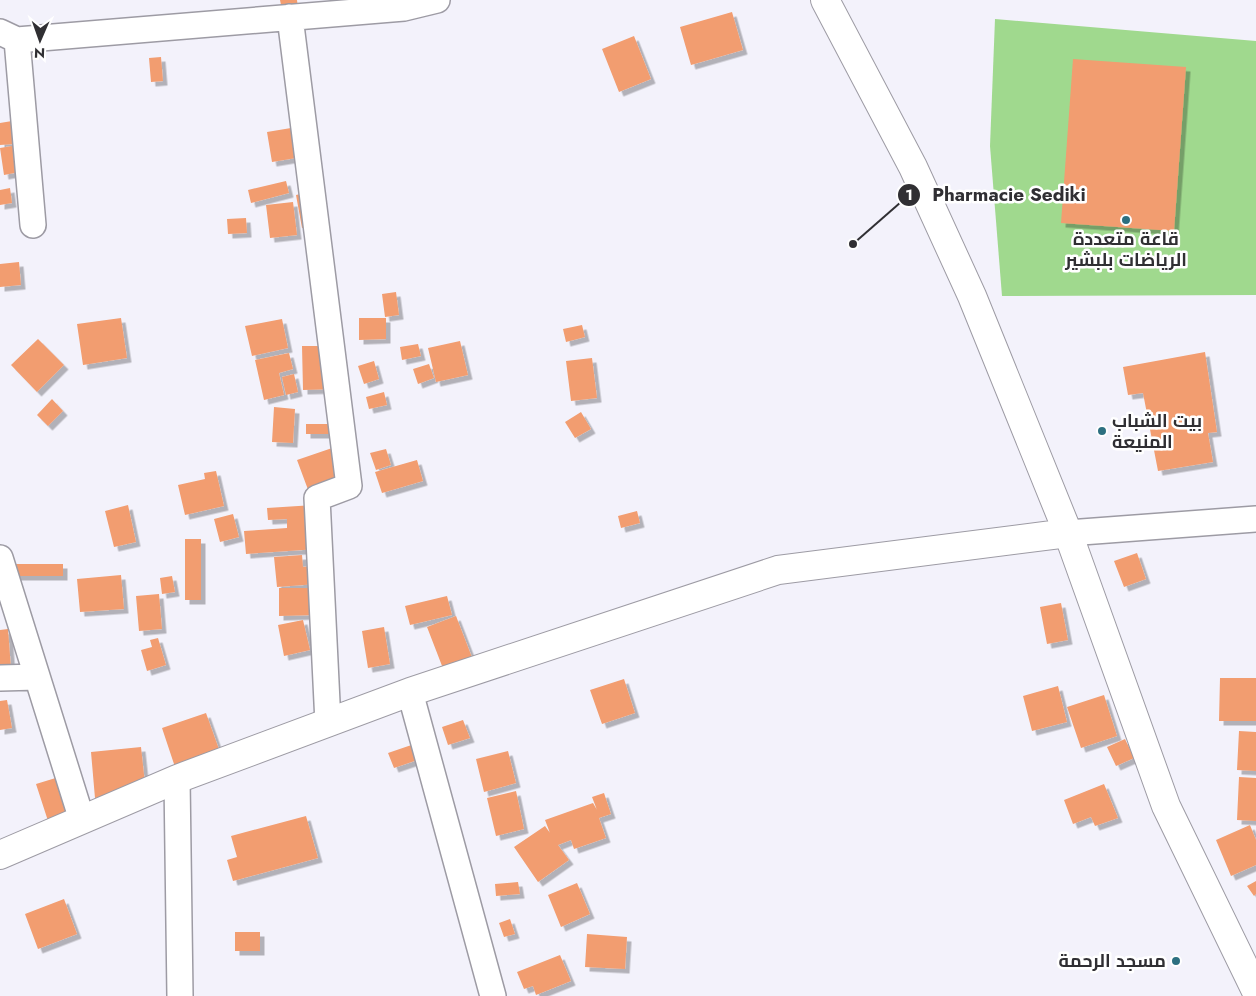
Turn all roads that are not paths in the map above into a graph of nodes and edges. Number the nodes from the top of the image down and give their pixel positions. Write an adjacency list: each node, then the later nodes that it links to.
1 (437, 0): 3 (street)
2 (826, 0): 7 (street)
3 (290, 17): 4 (street); 12 (street)
4 (8, 36): 5 (street)
5 (33, 225)
6 (1256, 519): 7 (street)
7 (1068, 533): 11 (street); 16 (street)
8 (0, 558): 9 (street)
9 (37, 677): 10 (street); 14 (street)
10 (0, 678)
11 (410, 692): 12 (street); 18 (street)
12 (328, 723): 13 (street)
13 (176, 779): 14 (street); 17 (street)
14 (82, 820): 15 (street)
15 (0, 855)
16 (1256, 991)
17 (180, 996)
18 (493, 996)

